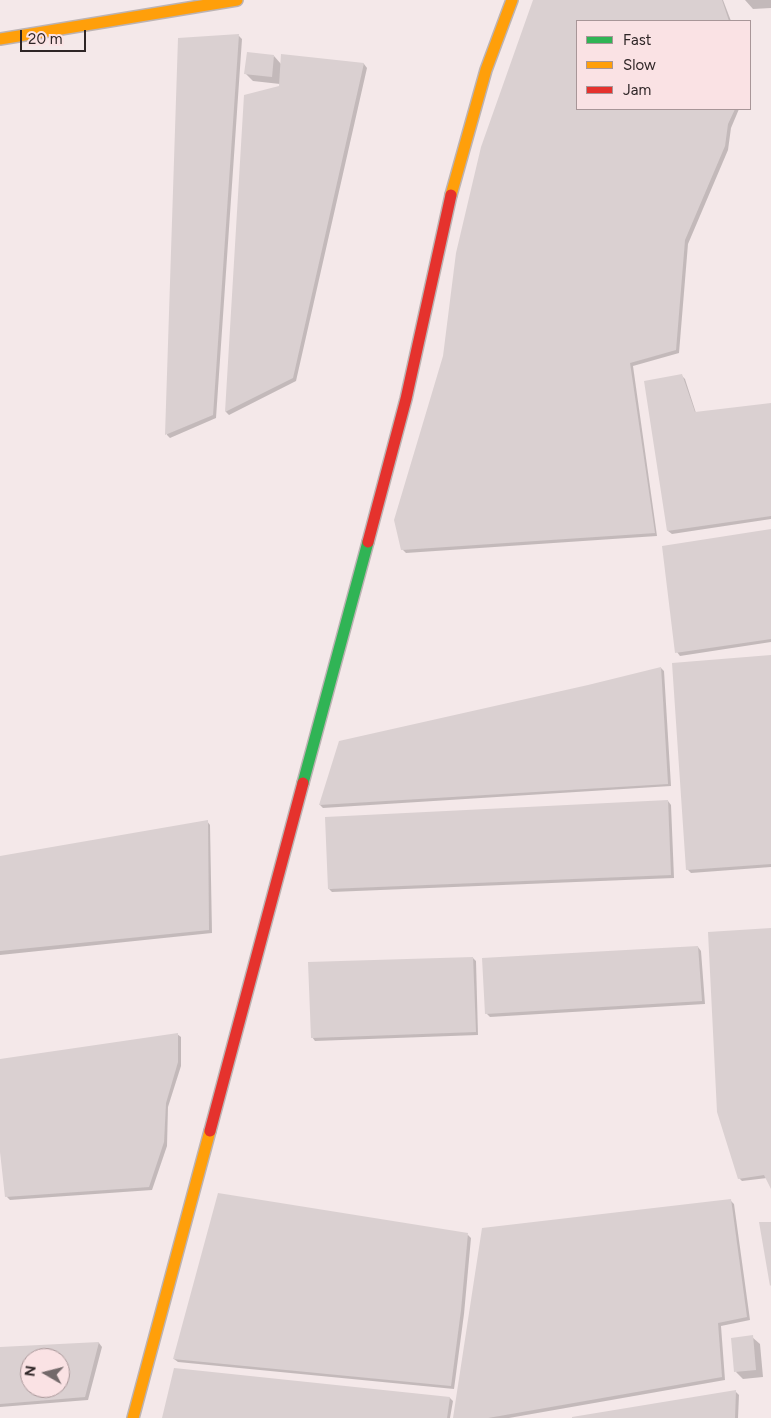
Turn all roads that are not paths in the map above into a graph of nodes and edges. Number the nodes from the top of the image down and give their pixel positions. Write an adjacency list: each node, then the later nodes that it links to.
1 (237, 0): 3 (street)
2 (512, 0): 4 (street)
3 (0, 39)
4 (132, 1418)

